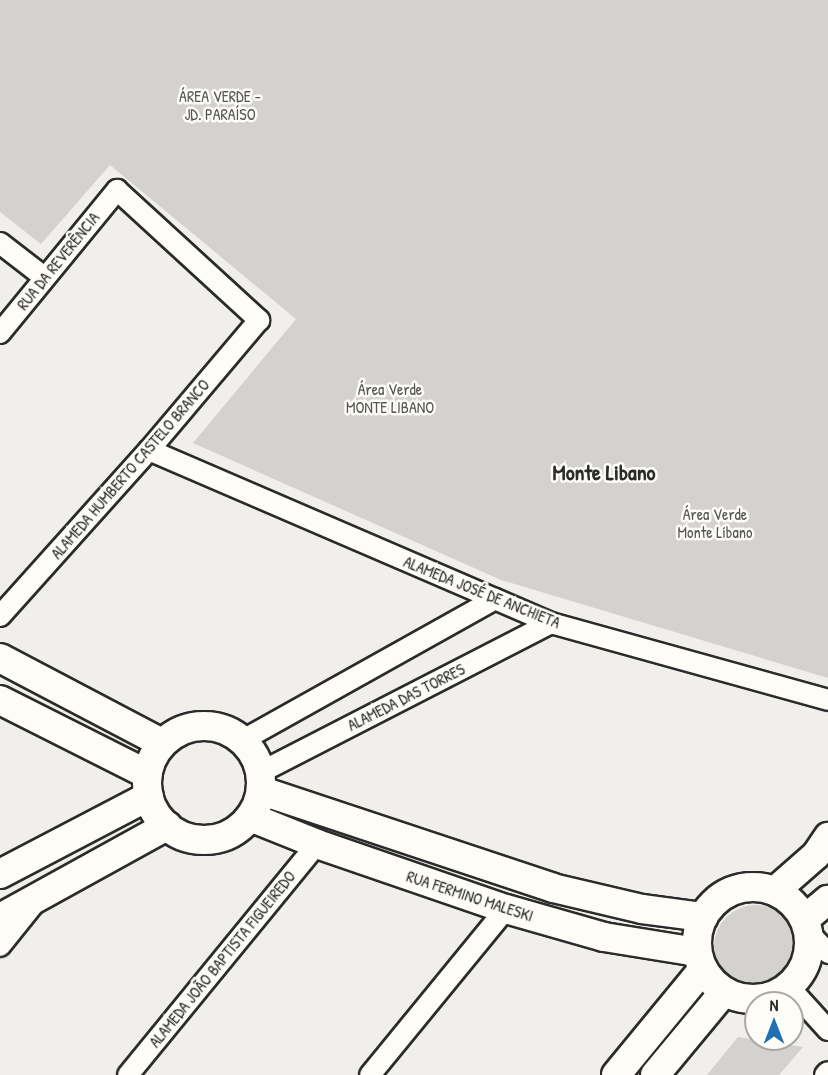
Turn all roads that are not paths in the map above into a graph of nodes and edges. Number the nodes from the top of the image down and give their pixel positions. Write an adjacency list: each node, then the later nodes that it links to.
1 (0, 243): 2 (street)
2 (44, 277): 3 (street, RUA DA REVERÊNCIA); 4 (street, RUA DA REVERÊNCIA)
3 (259, 320): 5 (street, ALAMEDA HUMBERTO CASTELO BRANCO)
4 (0, 333)
5 (149, 450): 6 (street, ALAMEDA JOSÉ DE ANCHIETA); 7 (street, ALAMEDA HUMBERTO CASTELO BRANCO)
6 (495, 599): 8 (street, ALAMEDA JOSÉ DE ANCHIETA); 12 (street)
7 (0, 616)
8 (551, 622): 11 (street, ALAMEDA JOSÉ DE ANCHIETA); 14 (street, ALAMEDA DAS TORRES)
9 (0, 658): 13 (street)
10 (0, 700): 15 (street)
11 (828, 700)
12 (243, 740): 13 (street); 14 (street)
13 (162, 744): 15 (street)
14 (262, 782): 16 (street); 25 (street, RUA FERMINO MALESKI)
15 (148, 785): 17 (street); 20 (street)
16 (250, 817): 17 (street); 19 (street, RUA FERMINO MALESKI)
17 (167, 826): 22 (street)
18 (828, 837): 21 (street)
19 (316, 844): 24 (street, RUA FERMINO MALESKI); 33 (street, ALAMEDA JOÃO BAPTISTA FIGUEIREDO)
20 (0, 874)
21 (775, 891): 25 (street); 27 (street)
22 (38, 899): 26 (street); 28 (street)
23 (828, 900): 27 (street)
24 (506, 909): 29 (street, RUA FERMINO MALESKI); 34 (street)
25 (703, 917): 29 (street)
26 (0, 918)
27 (814, 935): 30 (street)
28 (0, 946)
29 (700, 960): 31 (street); 35 (street)
30 (789, 987): 31 (street); 32 (street)
31 (724, 992): 36 (street)
32 (828, 1030)
33 (128, 1075)
34 (370, 1075)
35 (616, 1075)
36 (656, 1075)

